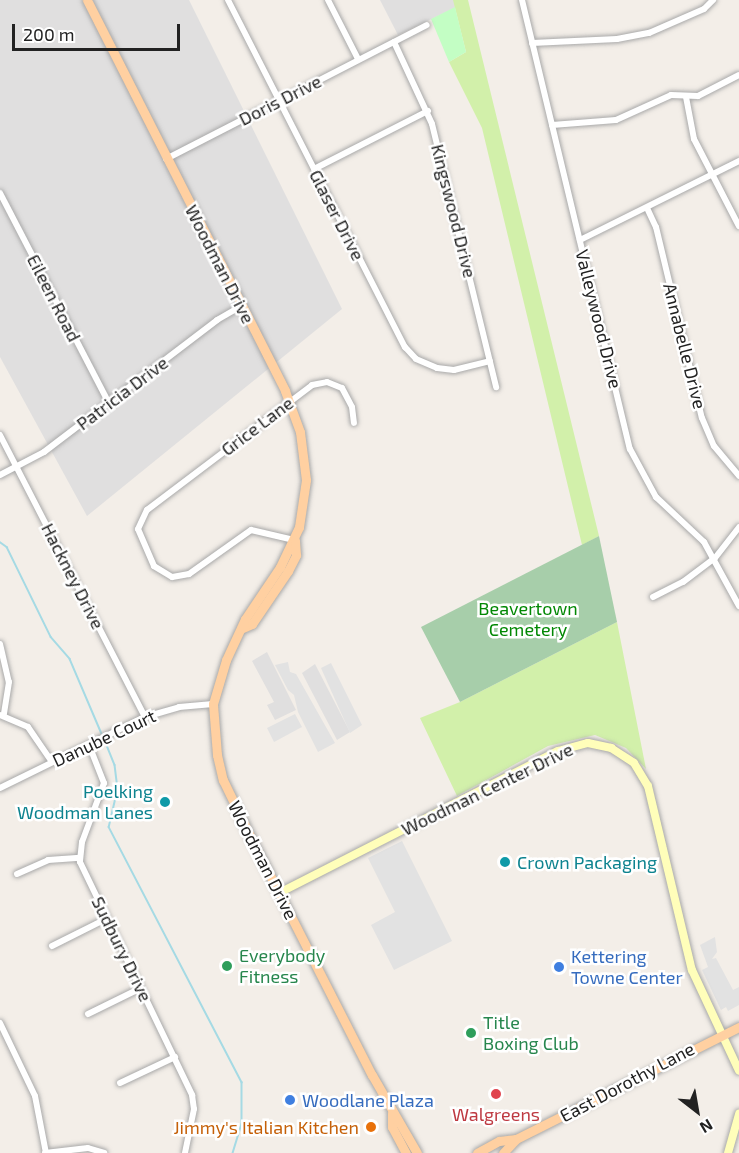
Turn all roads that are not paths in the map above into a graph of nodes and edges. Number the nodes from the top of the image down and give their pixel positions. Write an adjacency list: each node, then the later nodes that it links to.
1 (87, 0): 15 (main road, Woodman Drive)
2 (228, 0): 12 (street, Glaser Drive)
3 (328, 0): 9 (street)
4 (522, 0): 8 (street, Valleywood Drive)
5 (712, 0): 8 (street)
6 (427, 25): 7 (street, Doris Drive)
7 (394, 42): 9 (street, Doris Drive); 13 (street, Kingswood Drive)
8 (532, 43): 14 (street, Valleywood Drive)
9 (358, 59): 12 (street, Doris Drive)
10 (739, 75): 11 (street)
11 (686, 97): 14 (street); 18 (street)
12 (279, 101): 15 (street, Doris Drive); 17 (street, Glaser Drive)
13 (428, 111): 17 (street); 24 (street, Kingswood Drive)
14 (552, 125): 22 (street, Valleywood Drive)
15 (166, 159): 23 (main road, Woodman Drive)
16 (739, 161): 18 (street)
17 (314, 169): 24 (street, Glaser Drive)
18 (712, 175): 20 (street); 21 (street)
19 (0, 193): 27 (street, Eileen Road)
20 (647, 208): 22 (street); 32 (street, Annabelle Drive)
21 (739, 226)
22 (580, 240): 35 (street, Valleywood Drive)
23 (241, 306): 26 (main road, Woodman Drive); 27 (street, Patricia Drive)
24 (490, 361): 25 (street, Kingswood Drive)
25 (496, 387)
26 (289, 400): 28 (street, Grice Lane); 34 (main road, Woodman Drive); 34 (street, Grice Lane)
27 (109, 403): 30 (street, Patricia Drive)
28 (354, 423)
29 (0, 435): 30 (street, Hackney Drive)
30 (17, 467): 31 (street, Patricia Drive); 41 (street, Hackney Drive)
31 (0, 475)
32 (739, 477)
33 (739, 527): 35 (street)
34 (295, 540): 39 (main road, Woodman Drive)
35 (715, 558): 36 (street); 37 (street, Valleywood Drive)
36 (653, 597)
37 (739, 606)
38 (0, 644): 40 (street)
39 (213, 704): 41 (street, Danube Court); 47 (main road, Woodman Drive)
40 (2, 715): 43 (street)
41 (145, 717): 42 (street, Danube Court)
42 (89, 745): 43 (street, Danube Court); 45 (street)
43 (52, 762): 44 (street, Danube Court)
44 (0, 788)
45 (80, 858): 46 (street); 48 (street, Sudbury Drive)
46 (17, 874)
47 (279, 893): 54 (street, Woodman Center Drive); 58 (main road, Woodman Drive)
48 (106, 919): 49 (street); 50 (street, Sudbury Drive)
49 (52, 946)
50 (141, 988): 51 (street); 55 (street, Sudbury Drive)
51 (88, 1014)
52 (0, 1023): 61 (street)
53 (739, 1027): 54 (main road, East Dorothy Lane)
54 (722, 1034): 56 (street, Woodman Center Drive); 60 (main road, East Dorothy Lane)
55 (175, 1057): 57 (street); 63 (street, Sudbury Drive)
56 (739, 1071)
57 (120, 1083)
58 (392, 1113): 64 (main road, Woodman Drive); 65 (main road, Woodman Drive)
59 (739, 1114): 68 (street)
60 (516, 1139): 66 (main road, East Dorothy Lane); 67 (main road, East Dorothy Lane)
61 (46, 1153): 62 (street)
62 (104, 1153)
63 (185, 1153)
64 (405, 1153)
65 (417, 1153)
66 (477, 1153)
67 (504, 1153)
68 (728, 1153)

